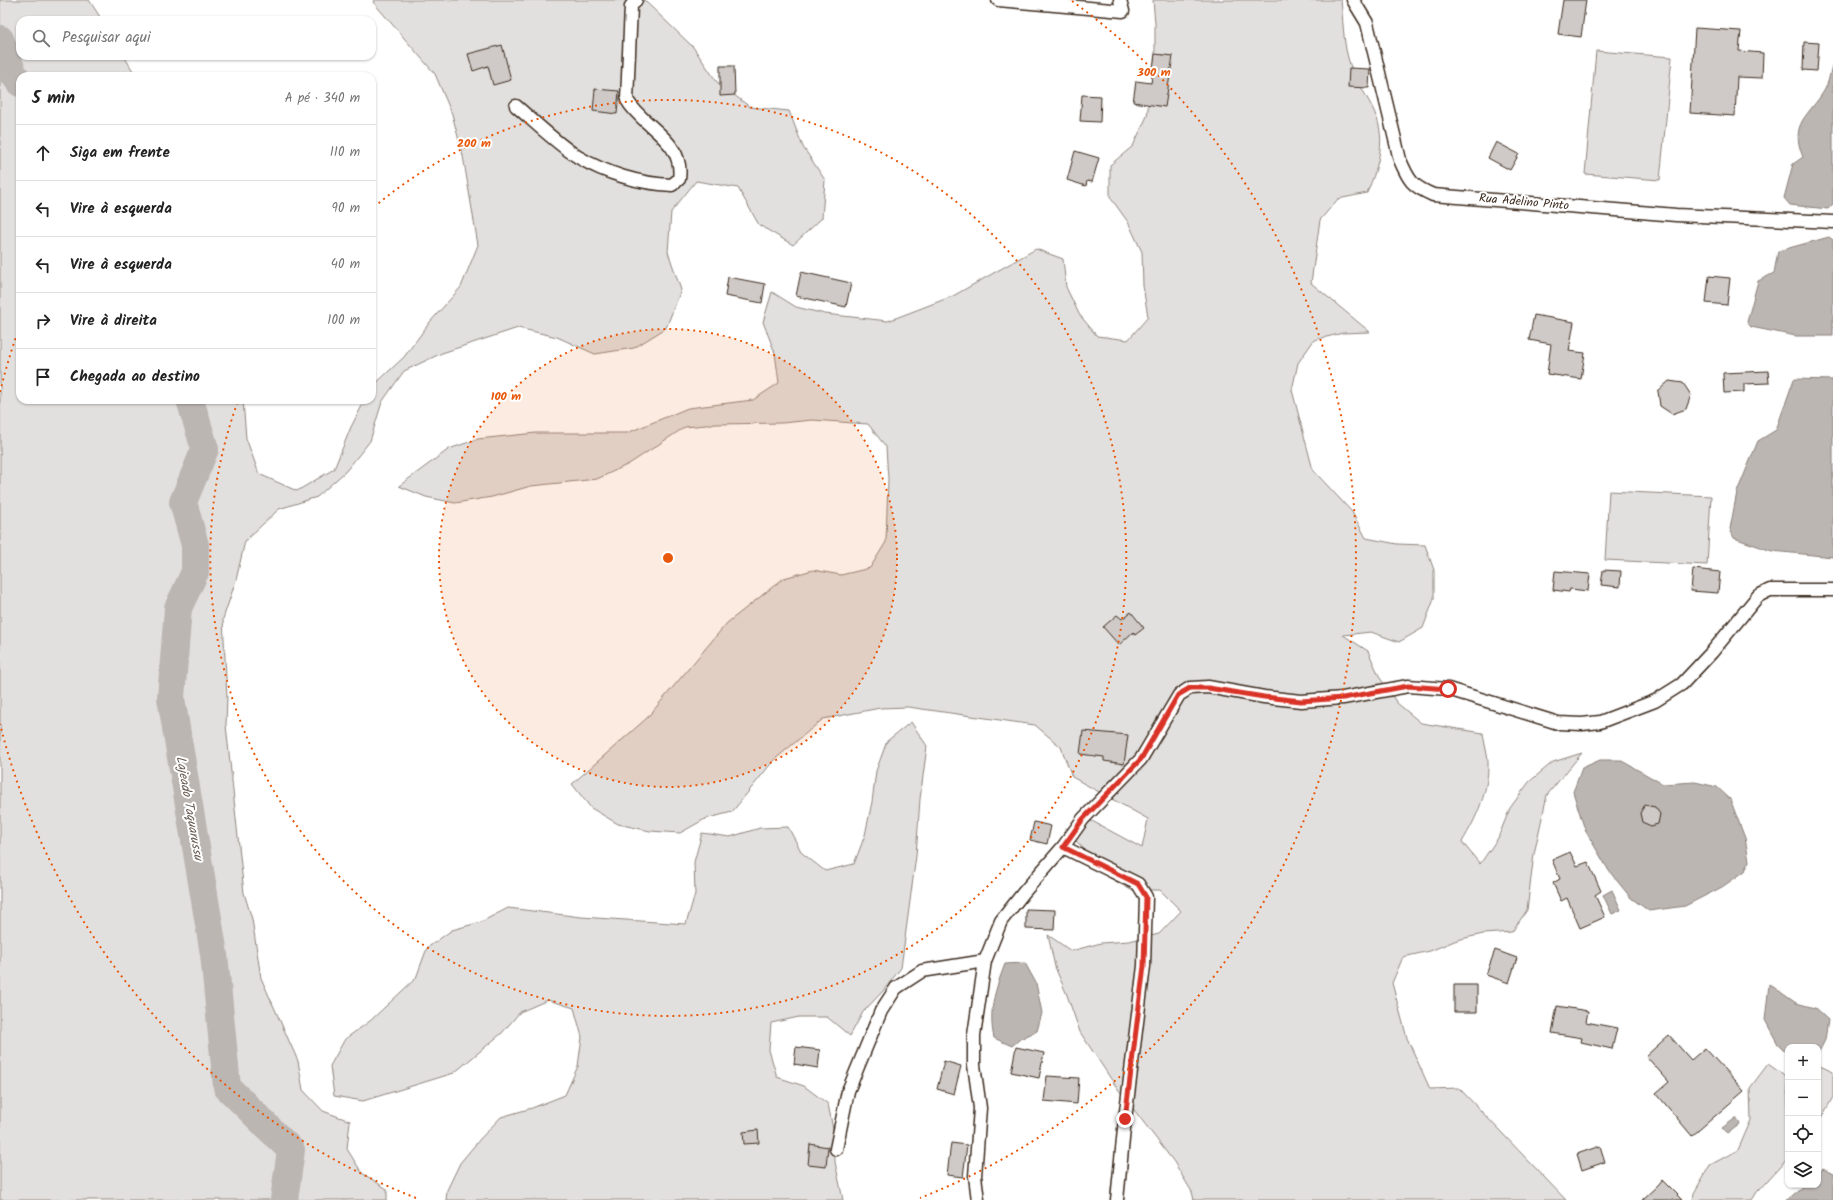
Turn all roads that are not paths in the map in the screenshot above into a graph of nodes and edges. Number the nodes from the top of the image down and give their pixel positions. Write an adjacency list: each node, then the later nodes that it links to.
1 (636, 0): 5 (street)
2 (998, 0): 3 (street)
3 (1120, 0)
4 (1353, 0): 6 (street, Rua Adelino Pinto)
5 (516, 106)
6 (1833, 222)
7 (1833, 590): 8 (street)
8 (1063, 847): 9 (street); 12 (street)
9 (985, 961): 10 (street); 11 (street)
10 (836, 1149)
11 (978, 1200)
12 (1118, 1200)

